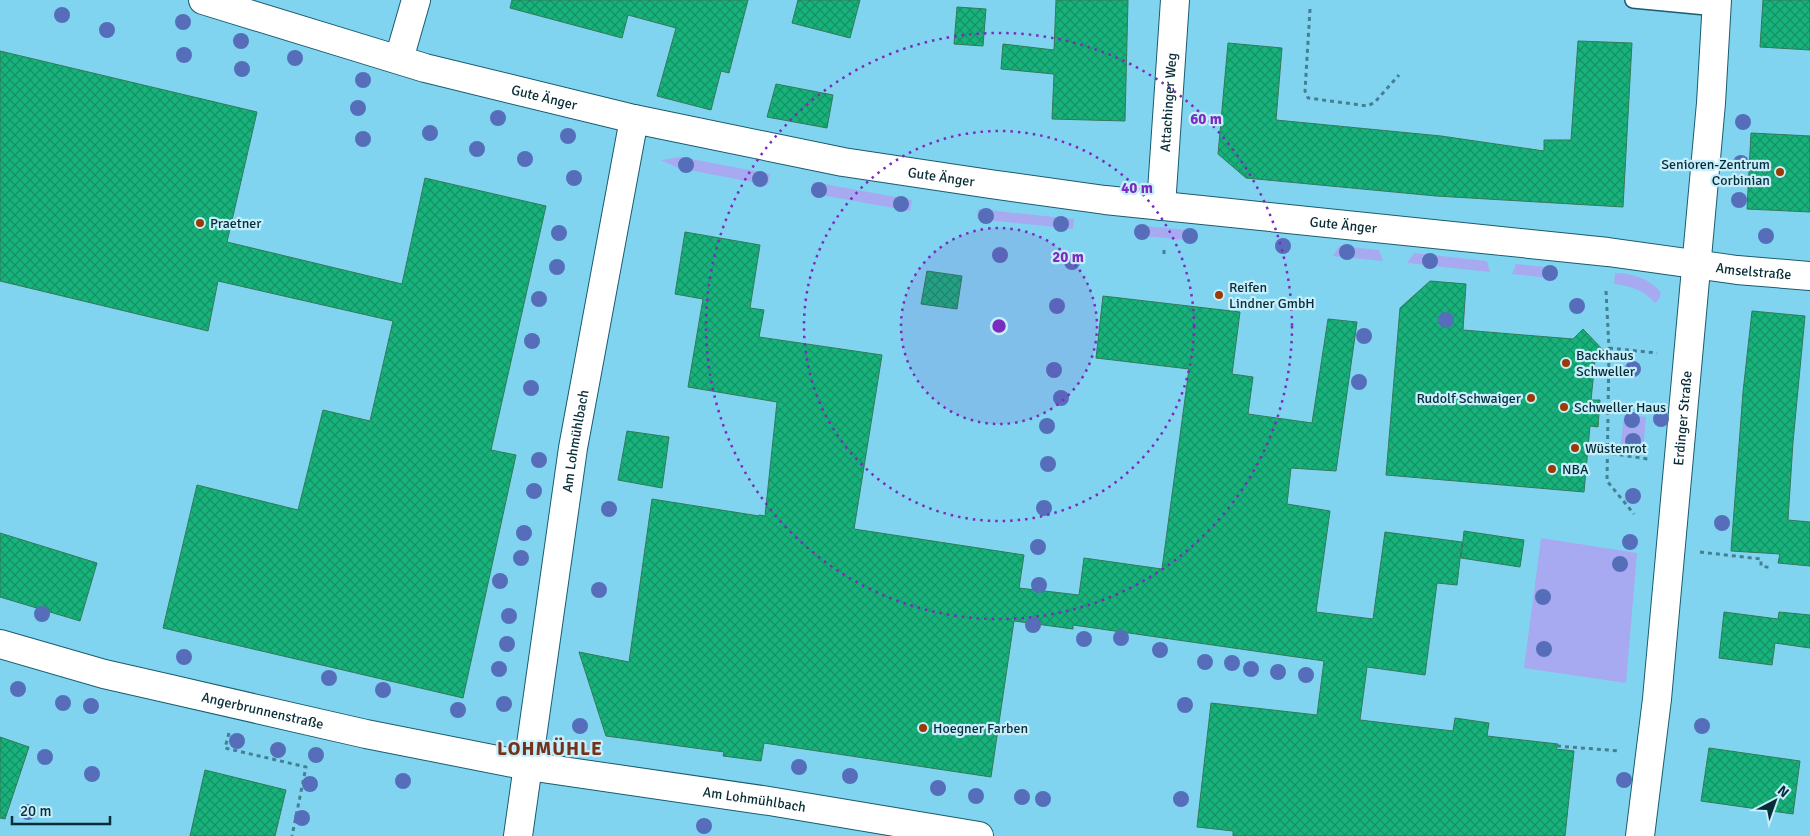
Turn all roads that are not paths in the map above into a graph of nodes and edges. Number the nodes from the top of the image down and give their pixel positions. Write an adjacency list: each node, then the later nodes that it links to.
1 (203, 0): 6 (street, Gute Änger)
2 (416, 0): 6 (street)
3 (1175, 0): 8 (street, Attachinger Weg)
4 (1633, 0): 5 (lane)
5 (1717, 4): 9 (street, Erdinger Straße)
6 (400, 59): 7 (street, Gute Änger)
7 (634, 119): 8 (street, Gute Änger); 12 (street, Am Lohmühlbach)
8 (1162, 206): 9 (street, Gute Änger)
9 (1696, 263): 10 (street, Amselstraße); 15 (street, Erdinger Straße)
10 (1810, 276)
11 (0, 644): 12 (street, Angerbrunnenstraße)
12 (528, 766): 13 (street, Am Lohmühlbach); 14 (street, Am Lohmühlbach)
13 (518, 836)
14 (979, 836)
15 (1640, 836)

